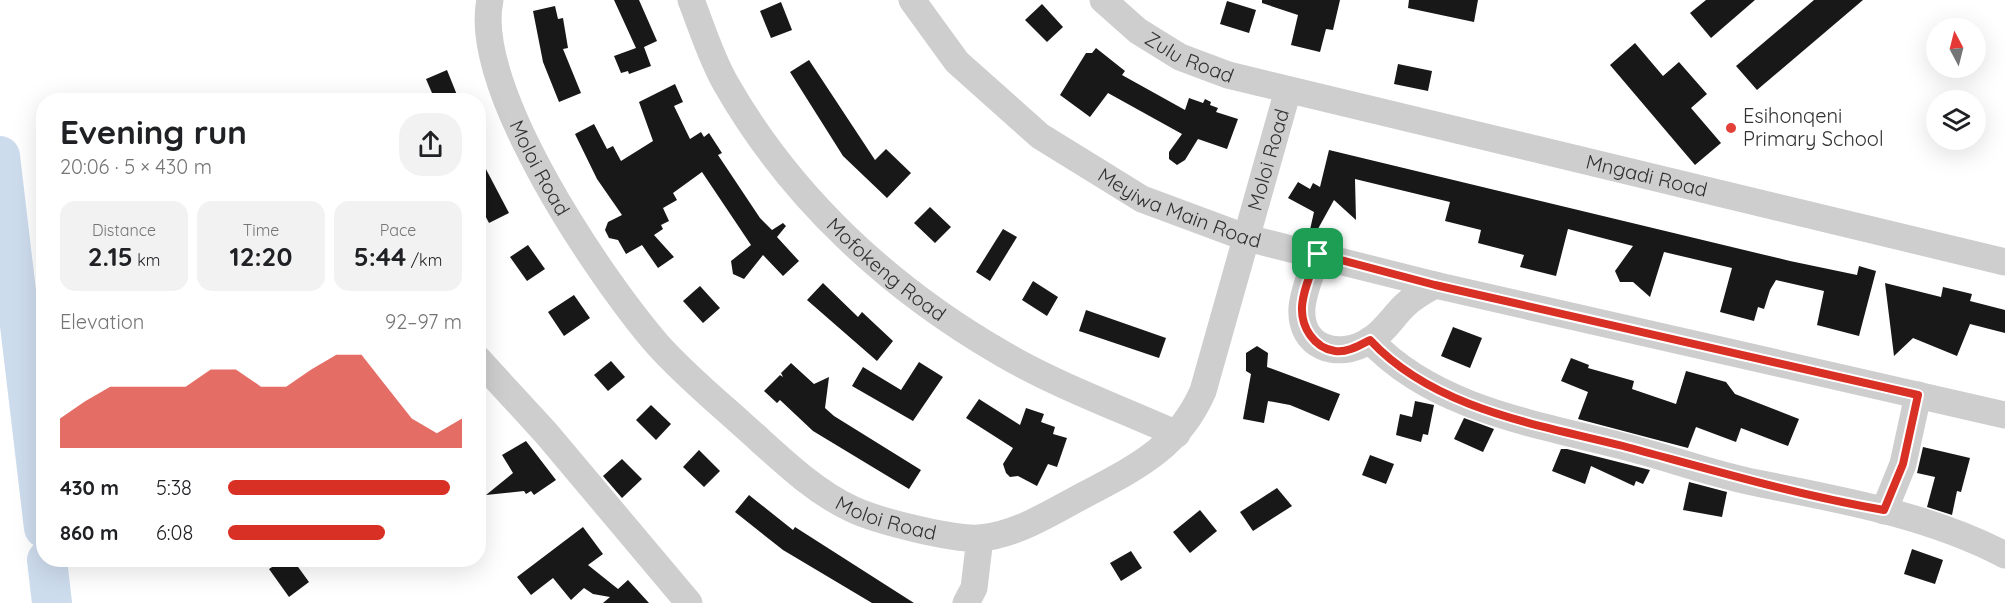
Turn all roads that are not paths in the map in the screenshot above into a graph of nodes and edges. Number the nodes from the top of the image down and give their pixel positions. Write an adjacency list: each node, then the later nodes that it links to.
1 (490, 0): 16 (street, Moloi Road)
2 (691, 0): 14 (street, Mofokeng Road)
3 (912, 0): 6 (street, Meyiwa Main Road)
4 (1103, 0): 5 (street, Zulu Road)
5 (1288, 90): 6 (street, Moloi Road); 8 (street, Mngadi Road)
6 (1247, 238): 7 (street, Meyiwa Main Road); 14 (street, Moloi Road)
7 (1318, 254): 9 (street, Meyiwa Main Road); 10 (street)
8 (2005, 262)
9 (1435, 285): 10 (street); 12 (street, Meyiwa Main Road)
10 (1370, 340): 15 (street)
11 (486, 368): 18 (street)
12 (1918, 395): 13 (street, Meyiwa Main Road); 15 (street)
13 (2005, 415)
14 (1177, 435): 16 (street, Moloi Road)
15 (1884, 510): 17 (street)
16 (980, 538): 19 (street)
17 (2005, 555)
18 (689, 603)
19 (966, 603)

